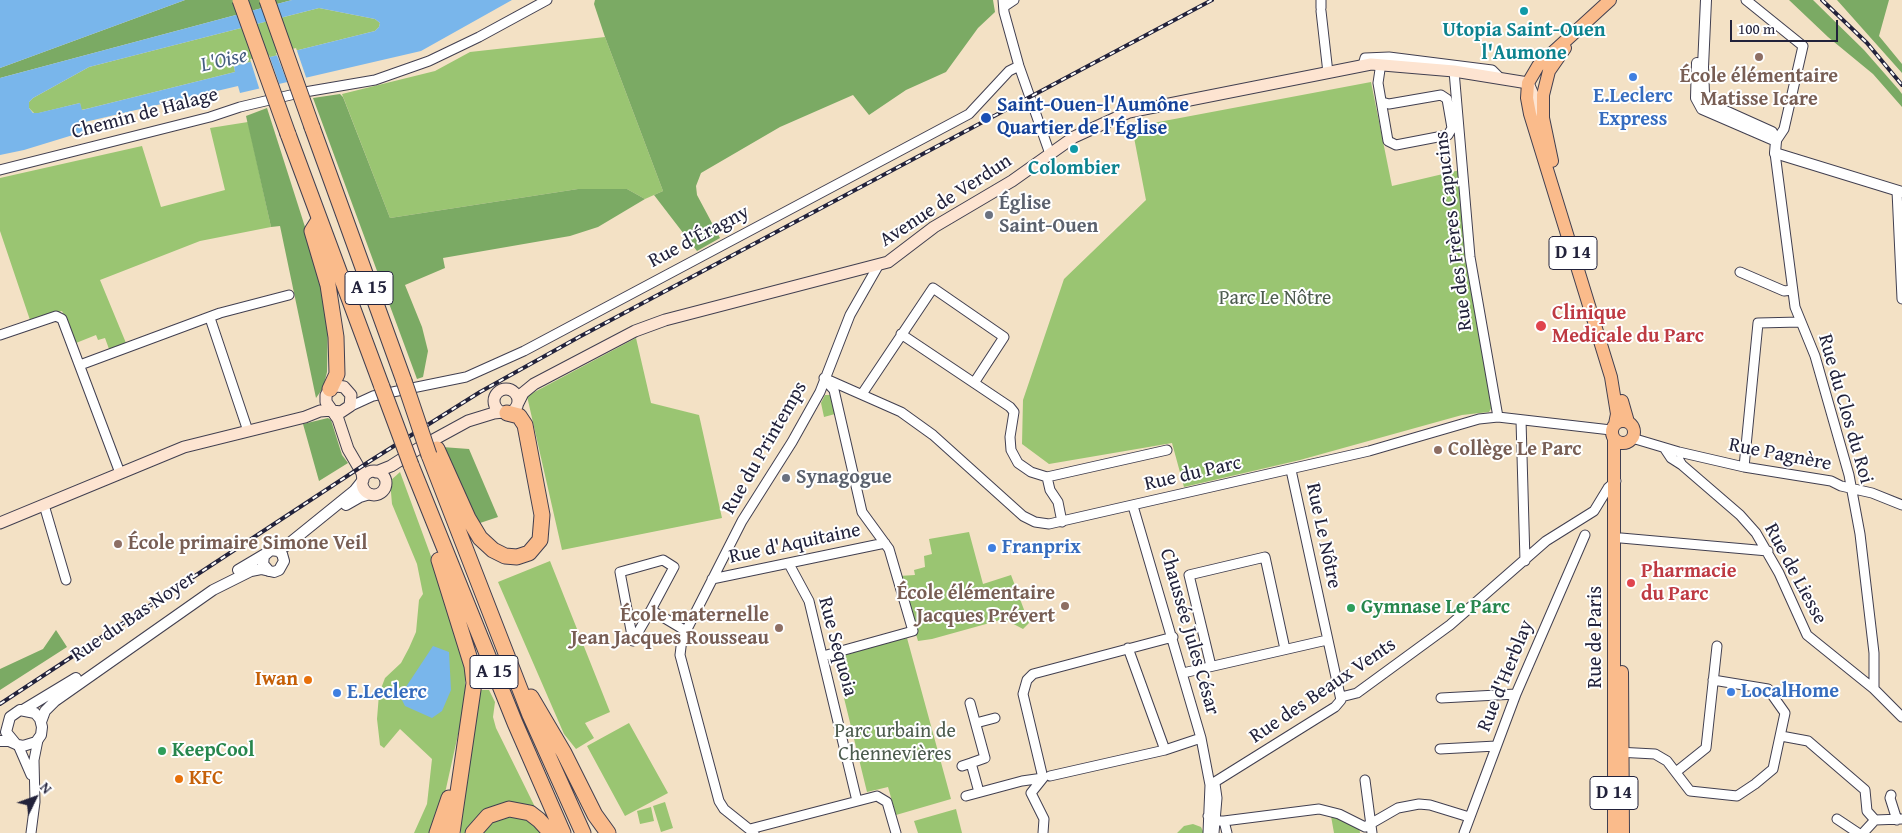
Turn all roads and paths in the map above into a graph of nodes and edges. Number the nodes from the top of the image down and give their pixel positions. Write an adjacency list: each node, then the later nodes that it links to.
1 (240, 0): 26 (highway, A 15, bridge)
2 (267, 0): 57 (highway, A 15, bridge)
3 (547, 0): 24 (street, Chemin de Halage)
4 (1014, 0): 9 (street)
5 (1610, 0): 18 (main road)
6 (1620, 0): 15 (main road, D 14)
7 (1705, 0): 21 (street)
8 (1746, 0): 21 (street)
9 (1004, 3): 13 (street)
10 (1321, 6): 16 (street)
11 (1381, 63): 12 (main road, Avenue de Verdun); 14 (main road, Avenue de Verdun); 19 (street)
12 (1363, 65): 16 (main road, Avenue de Verdun); 17 (street)
13 (1020, 66): 23 (street); 43 (street, Rue d'Éragny)
14 (1454, 70): 17 (main road, Avenue de Verdun); 49 (street, Rue des Frères Capucins)
15 (1549, 71): 18 (main road); 20 (main road, D 14)
16 (1328, 73): 23 (main road, Avenue de Verdun)
17 (1498, 76): 18 (main road, Avenue de Verdun)
18 (1528, 83): 20 (main road, D 14); 54 (main road, D 14)
19 (1382, 102): 19 (street)
20 (1543, 118): 54 (main road, D 14)
21 (1776, 141): 22 (street, Rue du Clos du Roi)
22 (1775, 153): 25 (street); 29 (street, Rue du Clos du Roi)
23 (1050, 154): 27 (main road, Avenue de Verdun)
24 (0, 170)
25 (1899, 191): 31 (street)
26 (318, 220): 42 (highway); 43 (highway, A 15)
27 (878, 266): 37 (street, Rue du Printemps); 39 (main road, Avenue de Verdun)
28 (1740, 272): 29 (street)
29 (1792, 290): 33 (street, Rue du Clos du Roi)
30 (289, 295): 32 (street)
31 (1902, 299)
32 (210, 318): 36 (street); 53 (street)
33 (1800, 322): 61 (street); 69 (street, Rue du Clos du Roi)
34 (901, 334): 38 (street); 38 (street); 44 (street)
35 (0, 335): 36 (street)
36 (80, 365): 64 (street)
37 (824, 378): 44 (street, Rue du Parc); 79 (street); 86 (street, Rue du Printemps)
38 (974, 383): 65 (street)
39 (534, 384): 41 (main road, Avenue de Verdun); 47 (main road, Avenue de Verdun)
40 (345, 388): 42 (main road); 43 (street, Rue d'Éragny); 46 (main road)
41 (508, 389): 45 (main road); 47 (main road)
42 (329, 390): 48 (main road); 50 (main road)
43 (378, 391): 46 (street, Rue d'Éragny); 59 (highway, A 15, bridge)
44 (862, 394): 75 (street, Rue du Parc)
45 (496, 395): 47 (main road); 52 (main road)
46 (349, 407): 48 (main road); 63 (main road)
47 (509, 409): 52 (main road); 57 (highway)
48 (332, 411): 50 (main road); 67 (main road)
49 (1498, 417): 51 (street, Rue du Parc); 62 (street, Rue du Parc)
50 (292, 420): 53 (main road)
51 (1521, 420): 54 (street, Rue du Parc); 83 (street)
52 (468, 421): 59 (main road)
53 (248, 431): 64 (main road)
54 (1621, 433): 55 (street); 66 (main road, Rue de Paris / D 14); 78 (main road, Rue de Paris / D 14)
55 (1665, 449): 58 (street); 60 (street, Rue de Liesse)
56 (1167, 450): 65 (street)
57 (433, 452): 95 (highway, A 15)
58 (1679, 452): 60 (street); 61 (street, Rue Pagnère)
59 (408, 462): 63 (main road); 68 (main road); 74 (highway, A 15)
60 (1682, 465): 80 (street, Rue de Liesse)
61 (1744, 467): 69 (street, Rue Pagnère)
62 (1291, 470): 73 (street, Rue du Parc); 91 (street, Rue Le Nôtre)
63 (375, 472): 67 (main road); 68 (main road)
64 (120, 473): 71 (main road)
65 (1047, 477): 75 (street)
66 (1616, 480): 83 (street, Rue des Beaux Vents); 119 (main road, Rue de Paris / D 14)
67 (362, 481): 70 (main road); 81 (street, Rue du Bas Noyer)
68 (385, 485): 70 (main road)
69 (1852, 489): 72 (street, Rue Pagnère); 100 (street, Rue du Clos du Roi)
70 (370, 494): 82 (street)
71 (44, 505): 76 (main road); 87 (street)
72 (1902, 505)
73 (1133, 506): 75 (street, Rue du Parc); 90 (street, Chaussée Jules César)
74 (428, 509): 120 (highway); 142 (highway, A 15)
75 (1062, 522)
76 (2, 523)
77 (1585, 535): 101 (street, Rue d'Herblay)
78 (1622, 538): 80 (street); 119 (main road, Rue de Paris / D 14)
79 (885, 543): 84 (street, Rue d'Aquitaine); 96 (street)
80 (1768, 551): 100 (street, Rue de Liesse)
81 (270, 552): 82 (street); 85 (street); 105 (street, Rue du Bas Noyer)
82 (284, 561): 85 (street)
83 (1525, 561): 102 (street, Rue des Beaux Vents)
84 (790, 564): 86 (street, Rue d'Aquitaine); 96 (street, Rue Sequoia)
85 (269, 571): 108 (street, Rue du Bas Noyer)
86 (712, 579): 89 (street, Rue du Printemps)
87 (66, 580)
88 (651, 610): 88 (street); 89 (street)
89 (686, 630): 136 (street, Rue du Printemps)
90 (1173, 637): 93 (street); 98 (street, Chaussée Jules César)
91 (1327, 640): 94 (street); 102 (street, Rue Le Nôtre)
92 (1717, 646): 99 (street)
93 (1128, 648): 118 (street); 122 (street)
94 (1285, 649): 97 (street); 97 (street)
95 (504, 651): 143 (highway, A 15); 144 (highway)
96 (823, 656): 129 (street, Rue Sequoia)
97 (1211, 666): 98 (street)
98 (1183, 673): 112 (street, Chaussée Jules César)
99 (1714, 680): 111 (street); 121 (street)
100 (1874, 688): 106 (street, Rue de Liesse)
101 (1516, 694): 103 (street); 116 (street, Rue d'Herblay)
102 (1341, 697): 124 (street, Rue des Beaux Vents)
103 (1441, 698)
104 (970, 703): 109 (street)
105 (23, 710): 108 (street); 110 (street)
106 (1902, 717)
107 (995, 718): 109 (street)
108 (41, 722): 113 (street)
109 (976, 723): 126 (street)
110 (3, 727): 115 (street)
111 (1781, 736): 121 (street); 134 (street)
112 (1201, 738): 118 (street); 124 (street, Chaussée Jules César)
113 (38, 740): 115 (street); 125 (street)
114 (0, 741): 115 (street)
115 (16, 744): 125 (street)
116 (1496, 746): 117 (street); 130 (street, Rue d'Herblay)
117 (1440, 749)
118 (1165, 750): 122 (street)
119 (1619, 752): 121 (street); 151 (main road, Rue de Paris / D 14); 152 (main road, Rue de Paris / D 14)
120 (462, 766): 138 (highway); 139 (highway)
121 (1676, 772)
122 (1048, 777): 126 (street); 146 (street)
123 (1365, 780): 135 (street)
124 (1212, 784): 131 (street, Chaussée Jules César)
125 (34, 785): 137 (street)
126 (979, 792): 128 (street)
127 (1891, 795): 133 (street)
128 (966, 796)
129 (857, 801): 136 (street); 145 (street)
130 (1469, 817): 135 (street); 150 (street, Rue d'Herblay)
131 (1216, 819): 135 (street); 147 (street, Chaussée Jules César); 148 (street, Chaussée Jules César); 149 (street, Chaussée Jules César)
132 (1837, 819): 153 (street)
133 (1900, 819): 134 (street)
134 (1875, 820): 154 (street)
135 (1368, 829)
136 (752, 831)
137 (31, 833)
138 (437, 833)
139 (452, 833)
140 (473, 833): 141 (highway)
141 (551, 833)
142 (563, 833)
143 (583, 833)
144 (608, 833)
145 (896, 833)
146 (1043, 833)
147 (1208, 833)
148 (1214, 833)
149 (1227, 833)
150 (1464, 833)
151 (1614, 833)
152 (1623, 833)
153 (1858, 833)
154 (1862, 833)

